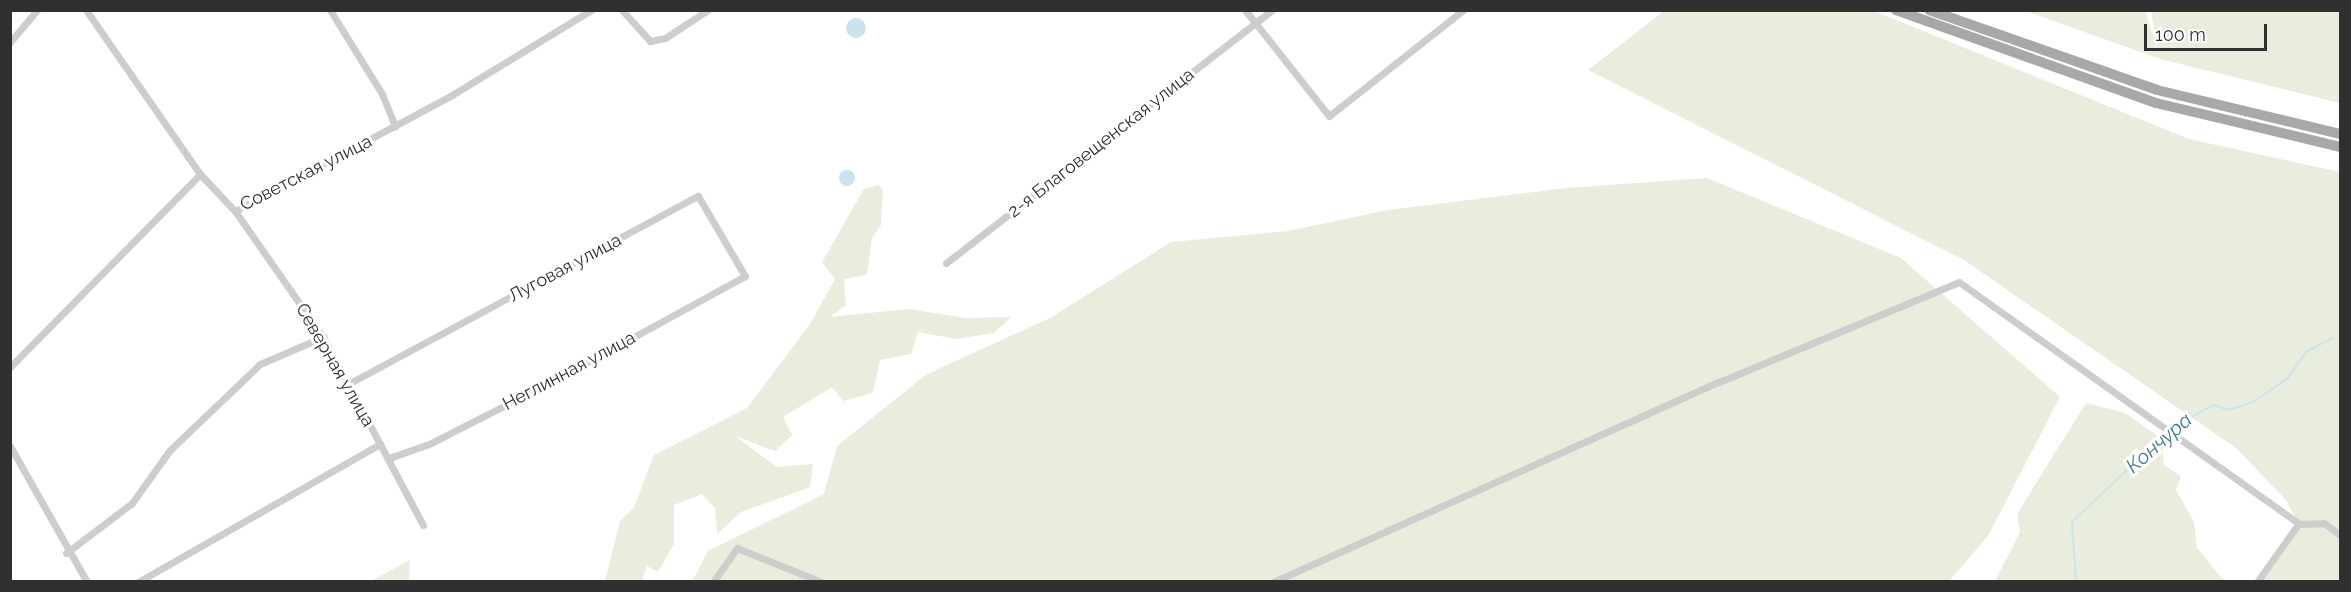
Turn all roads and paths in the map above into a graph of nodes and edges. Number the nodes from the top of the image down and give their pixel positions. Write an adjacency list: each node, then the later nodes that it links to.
1 (37, 10): 13 (street)
2 (86, 10): 17 (street)
3 (330, 10): 14 (street)
4 (591, 10): 14 (street, Советская улица)
5 (622, 10): 6 (street)
6 (708, 10)
7 (1245, 10): 12 (street)
8 (1272, 10): 12 (street, 2-я Благовещенская улица)
9 (1463, 10): 12 (street)
10 (1896, 10): 16 (main road)
11 (1929, 10): 15 (main road)
12 (1255, 23): 19 (street, 2-я Благовещенская улица)
13 (10, 42)
14 (395, 127): 18 (street, Советская улица)
15 (2340, 134)
16 (2340, 147)
17 (200, 174): 18 (street, Советская улица); 22 (street)
18 (235, 211): 21 (street, Северная улица)
19 (946, 263)
20 (745, 276): 23 (street, Луговая улица); 26 (street, Неглинная улица)
21 (323, 337): 23 (street, Северная улица); 30 (street)
22 (10, 367)
23 (350, 383): 24 (street, Северная улица)
24 (380, 444): 26 (street, Северная улица); 32 (street)
25 (10, 446): 30 (street)
26 (389, 458): 28 (street, Северная улица)
27 (2299, 523): 29 (street); 35 (street); 36 (street)
28 (423, 525)
29 (2340, 535)
30 (66, 553): 31 (street)
31 (87, 582)
32 (138, 582)
33 (713, 582): 34 (street)
34 (821, 582)
35 (1273, 582)
36 (2257, 582)

